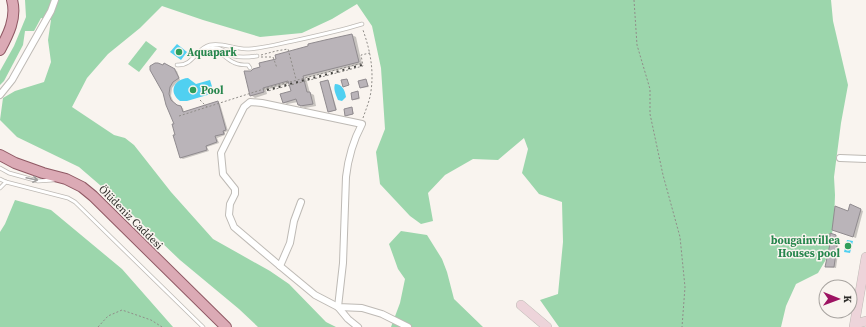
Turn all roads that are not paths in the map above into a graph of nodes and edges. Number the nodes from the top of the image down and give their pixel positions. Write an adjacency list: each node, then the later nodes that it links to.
1 (12, 0): 5 (main road)
2 (55, 0): 9 (street)
3 (362, 24): 4 (lane)
4 (205, 48): 6 (lane); 7 (lane); 8 (lane)
5 (0, 50)
6 (256, 56)
7 (177, 65)
8 (250, 68)
9 (0, 95)
10 (0, 155): 15 (main road, Ölüdeniz Caddesi)
11 (840, 158): 12 (street)
12 (866, 159)
13 (0, 168): 15 (lane, one-way to 15)
14 (0, 179): 16 (lane)
15 (66, 179): 27 (main road, Ölüdeniz Caddesi)
16 (6, 182): 17 (lane); 26 (lane)
17 (0, 188)
18 (301, 202): 20 (street)
19 (866, 257): 21 (street)
20 (280, 266): 23 (street); 23 (street)
21 (865, 267): 25 (street)
22 (521, 305): 30 (street)
23 (338, 307): 28 (street); 29 (street)
24 (866, 321): 25 (street)
25 (854, 325)
26 (203, 327)
27 (226, 327)
28 (358, 327)
29 (408, 327)
30 (547, 327)

